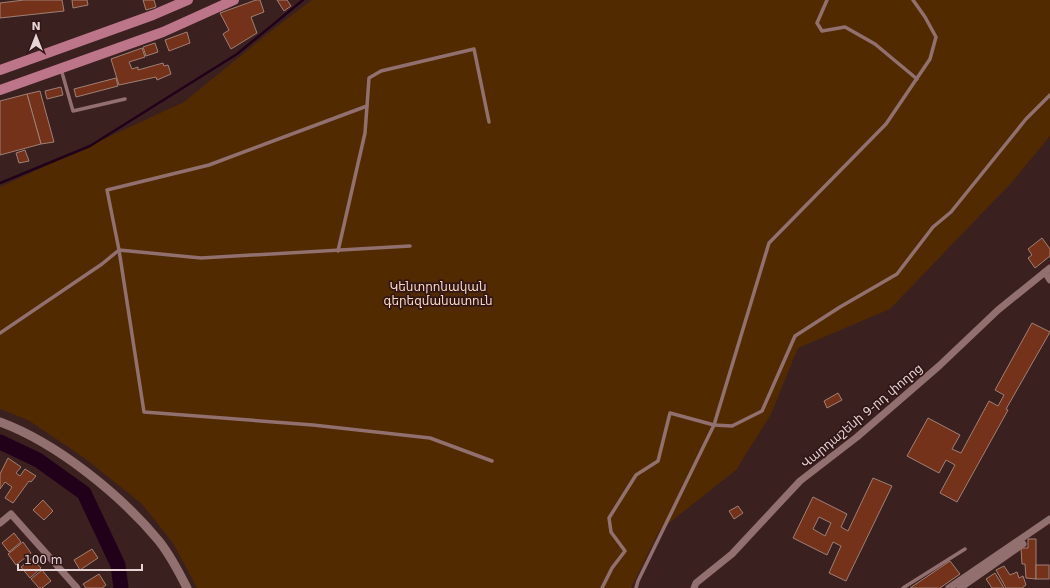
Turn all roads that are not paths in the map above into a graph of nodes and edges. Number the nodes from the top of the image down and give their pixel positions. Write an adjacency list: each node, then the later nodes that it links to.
1 (188, 0): 6 (main road)
2 (234, 0): 5 (main road)
3 (827, 0): 7 (lane)
4 (913, 0): 7 (lane)
5 (61, 68): 8 (main road); 10 (lane)
6 (0, 70)
7 (917, 79): 20 (lane)
8 (0, 90)
9 (1050, 96): 20 (lane)
10 (125, 99)
11 (367, 106): 12 (lane); 14 (lane); 15 (lane)
12 (489, 122)
13 (410, 246): 15 (lane)
14 (119, 250): 15 (lane); 18 (lane); 21 (lane)
15 (338, 251)
16 (1048, 270): 17 (street); 30 (street, Վարդաշենի 9-րդ փողոց)
17 (1050, 280)
18 (0, 333)
19 (0, 422): 27 (main road)
20 (714, 425): 28 (lane); 29 (lane)
21 (492, 461)
22 (1050, 519): 32 (street)
23 (0, 523): 26 (street)
24 (1023, 544): 33 (street)
25 (965, 549): 31 (lane)
26 (77, 588)
27 (187, 588)
28 (602, 588)
29 (636, 588)
30 (694, 588)
31 (904, 588)
32 (949, 588)
33 (960, 588)

